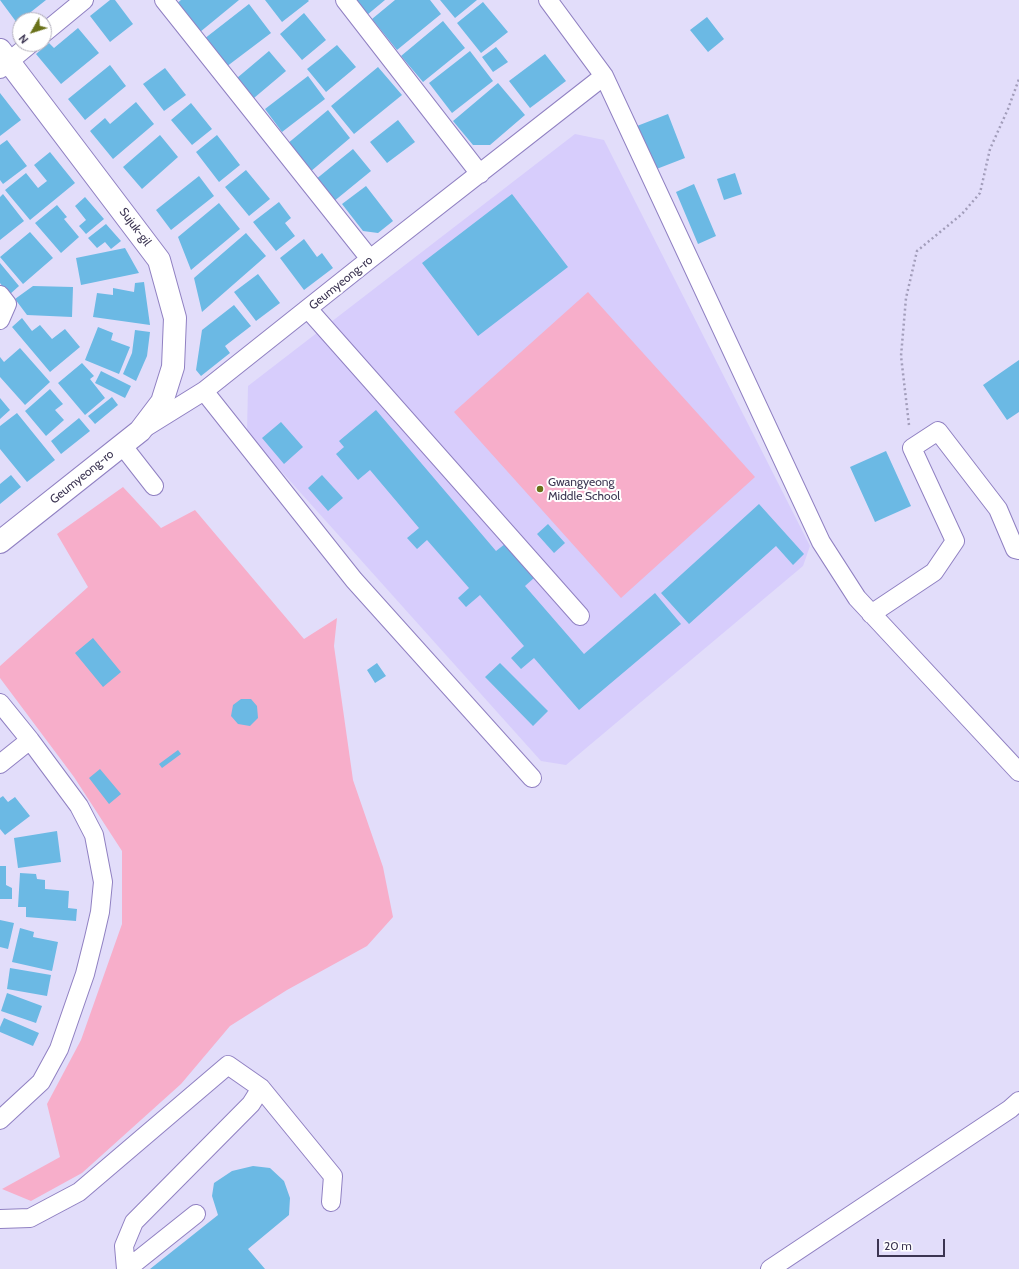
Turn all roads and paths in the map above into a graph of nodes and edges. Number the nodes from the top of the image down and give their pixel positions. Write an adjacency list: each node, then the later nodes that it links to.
1 (84, 0): 5 (street)
2 (164, 0): 11 (street)
3 (345, 0): 10 (street)
4 (548, 0): 8 (street)
5 (52, 26)
6 (16, 52): 7 (street)
7 (3, 60): 16 (street, Sujuk-gil)
8 (604, 76): 10 (street, Geumyeong-ro); 22 (street)
9 (1019, 79): 18 (path)
10 (480, 174): 11 (street, Geumyeong-ro)
11 (370, 259): 13 (street, Geumyeong-ro)
12 (0, 295): 14 (street)
13 (308, 309): 15 (street, Geumyeong-ro); 23 (street)
14 (0, 320)
15 (204, 391): 16 (street, Geumyeong-ro); 28 (street)
16 (140, 431): 17 (street, Geumyeong-ro)
17 (122, 446): 19 (street); 20 (street, Geumyeong-ro)
18 (912, 448): 21 (street); 22 (street)
19 (154, 486)
20 (2, 537)
21 (1019, 550)
22 (871, 614): 27 (street)
23 (580, 616)
24 (0, 703): 25 (street)
25 (30, 740): 26 (street); 31 (street)
26 (0, 764)
27 (1019, 772)
28 (532, 778)
29 (261, 1088): 32 (street); 34 (street); 35 (street)
30 (1019, 1101): 36 (street)
31 (0, 1120)
32 (331, 1202)
33 (196, 1214): 35 (street)
34 (0, 1219)
35 (126, 1269)
36 (770, 1269)

